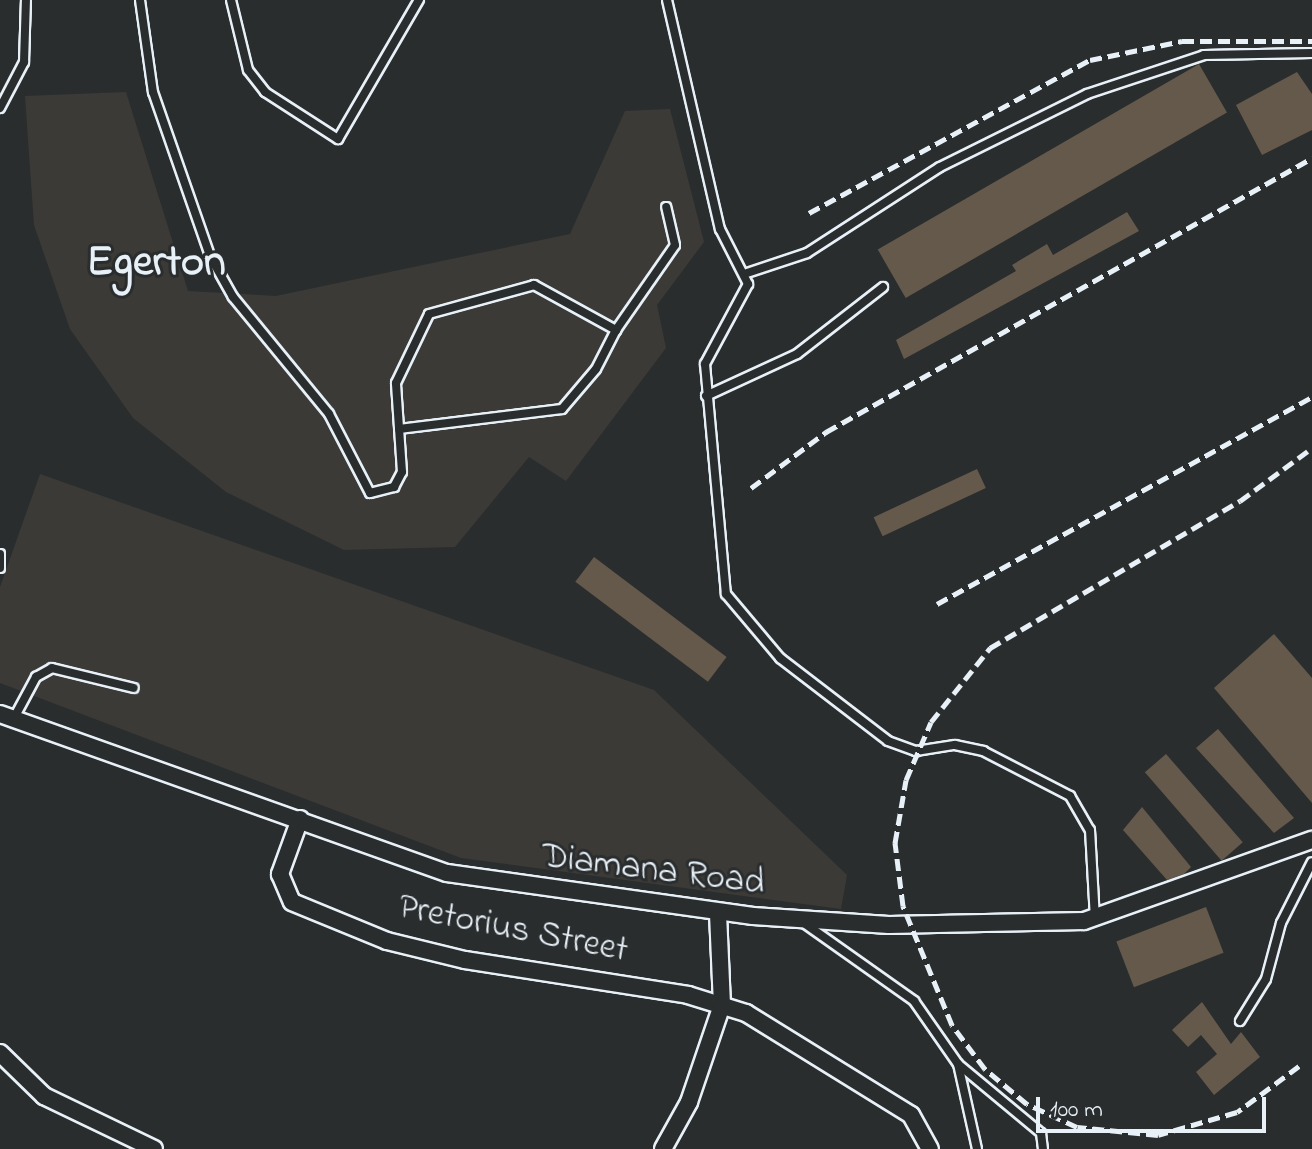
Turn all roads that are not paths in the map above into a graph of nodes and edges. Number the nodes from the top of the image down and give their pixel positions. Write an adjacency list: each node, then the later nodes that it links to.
1 (26, 0): 7 (lane)
2 (140, 0): 13 (lane)
3 (231, 0): 4 (lane)
4 (419, 0)
5 (667, 0): 9 (lane)
6 (1312, 53): 9 (lane)
7 (0, 108)
8 (666, 207): 11 (lane)
9 (747, 273): 12 (lane)
10 (883, 287): 12 (lane)
11 (616, 330): 13 (lane); 13 (lane)
12 (706, 396): 22 (lane)
13 (399, 429)
14 (0, 554): 15 (lane)
15 (0, 568)
16 (134, 688): 17 (lane)
17 (7, 716): 18 (street, Diamana Road)
18 (300, 819): 21 (street, Diamana Road); 24 (street, Pretorius Street)
19 (1312, 840): 22 (street, Diamana Road)
20 (1312, 862): 25 (lane)
21 (718, 912): 23 (street, Diamana Road); 24 (street)
22 (1095, 919): 23 (street, Diamana Road)
23 (800, 920): 27 (lane)
24 (722, 1005): 29 (street); 30 (street)
25 (1240, 1021)
26 (0, 1053): 28 (street)
27 (958, 1064): 31 (lane); 32 (lane)
28 (154, 1149)
29 (663, 1149)
30 (930, 1149)
31 (977, 1149)
32 (1043, 1149)

